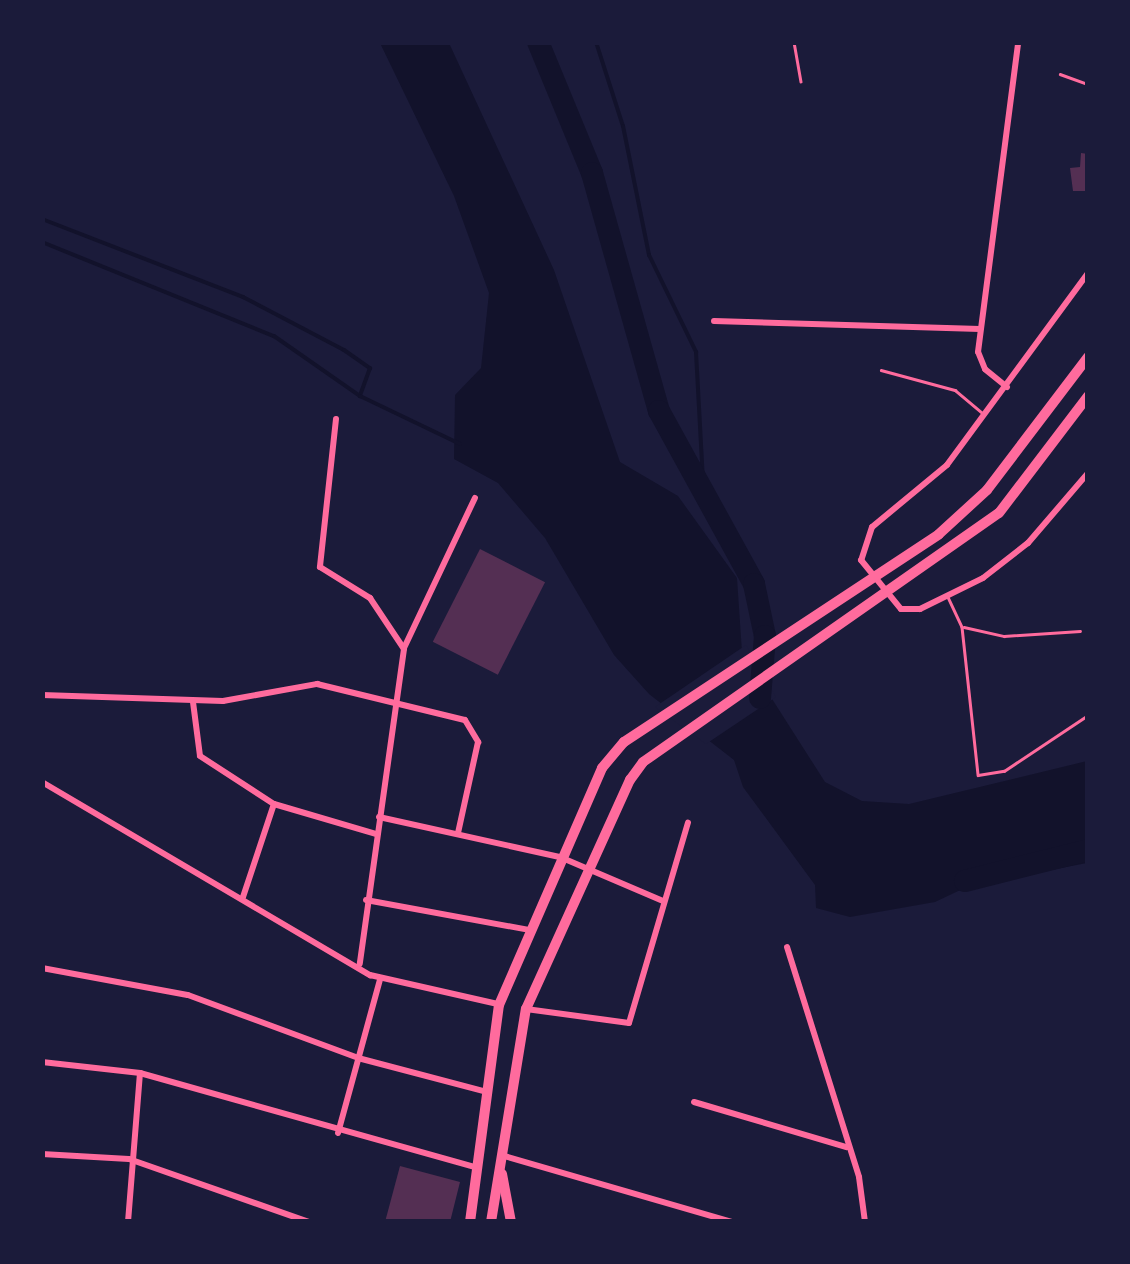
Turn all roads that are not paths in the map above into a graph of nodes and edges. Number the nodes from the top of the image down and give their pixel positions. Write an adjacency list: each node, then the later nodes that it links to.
1 (794, 42): 4 (lane)
2 (1018, 42): 8 (street)
3 (1060, 74): 5 (lane)
4 (801, 81)
5 (1088, 84)
6 (1088, 274): 11 (street)
7 (714, 321): 8 (street)
8 (980, 328): 11 (street)
9 (1088, 357): 31 (main road)
10 (881, 370): 13 (lane)
11 (1007, 386): 13 (street)
12 (1088, 396): 32 (main road)
13 (985, 415): 17 (street)
14 (336, 419): 20 (street)
15 (1088, 472): 17 (street)
16 (476, 498): 20 (street)
17 (948, 596): 18 (lane)
18 (962, 626): 19 (lane); 24 (lane)
19 (1080, 632)
20 (404, 649): 23 (street)
21 (42, 695): 22 (street)
22 (193, 702): 23 (street); 26 (street)
23 (400, 707): 27 (street); 29 (street)
24 (1088, 715)
25 (42, 782): 33 (street)
26 (274, 804): 30 (street); 33 (street)
27 (379, 817): 29 (street); 30 (street)
28 (688, 823): 35 (street)
29 (458, 833): 31 (street)
30 (376, 834): 34 (street)
31 (560, 856): 32 (street); 36 (main road)
32 (586, 866): 35 (street); 42 (main road)
33 (243, 897): 38 (street)
34 (366, 900): 36 (street); 38 (street)
35 (662, 901): 42 (street)
36 (530, 930): 41 (main road)
37 (787, 947): 49 (street)
38 (360, 964): 40 (street)
39 (42, 968): 43 (street)
40 (380, 979): 41 (street); 43 (street)
41 (499, 1005): 46 (main road)
42 (526, 1008): 51 (main road)
43 (358, 1058): 46 (street); 48 (street)
44 (42, 1062): 45 (street)
45 (140, 1072): 48 (street); 52 (street)
46 (487, 1092): 53 (main road)
47 (694, 1102): 49 (street)
48 (338, 1133): 53 (street)
49 (846, 1146): 60 (street)
50 (42, 1154): 52 (street)
51 (500, 1155): 57 (main road); 58 (main road); 59 (street)
52 (129, 1159): 54 (street); 55 (street)
53 (478, 1168): 56 (main road)
54 (128, 1222)
55 (309, 1222)
56 (470, 1222)
57 (491, 1222)
58 (511, 1222)
59 (732, 1222)
60 (865, 1222)

